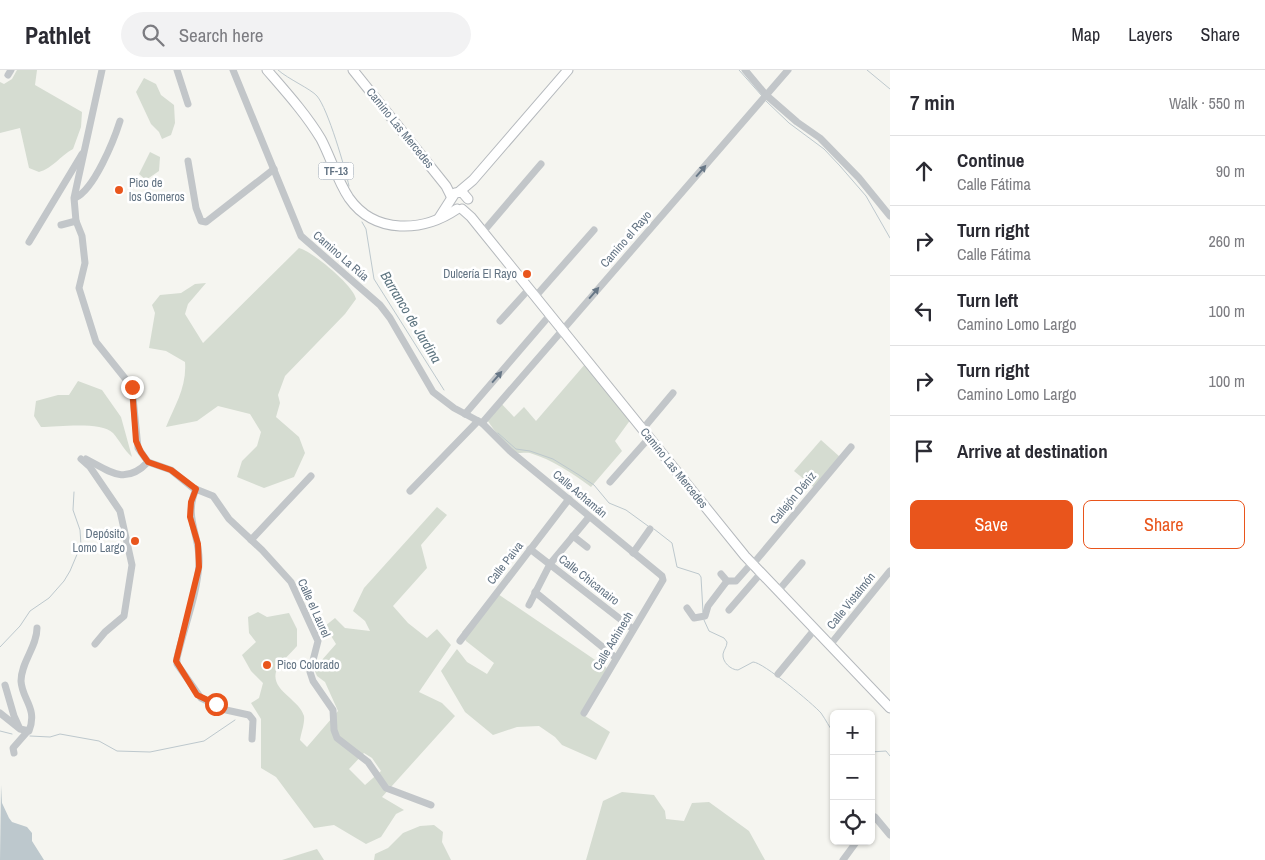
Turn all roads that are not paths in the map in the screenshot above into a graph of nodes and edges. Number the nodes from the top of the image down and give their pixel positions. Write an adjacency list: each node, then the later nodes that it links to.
1 (102, 70): 12 (street)
2 (177, 70): 10 (street)
3 (233, 70): 15 (street, Camino La Rúa)
4 (267, 70): 21 (main road, TF-13)
5 (354, 70): 17 (main road, Camino Las Mercedes)
6 (568, 70): 16 (main road)
7 (745, 70): 9 (street)
8 (788, 70): 9 (street, Camino el Rayo)
9 (766, 95): 20 (street); 30 (street, Camino el Rayo, one-way to 9)
10 (188, 104)
11 (120, 120): 18 (street)
12 (84, 152): 18 (street); 26 (street)
13 (188, 162): 15 (street)
14 (541, 164): 25 (street)
15 (274, 169): 32 (street, Camino La Rúa)
16 (473, 180): 17 (main road); 19 (main road)
17 (454, 195): 19 (main road); 19 (main road); 21 (main road)
18 (74, 198): 22 (street)
19 (464, 205): 21 (main road, TF-13); 25 (main road, Camino Las Mercedes)
20 (890, 216)
21 (439, 218)
22 (76, 221): 23 (street); 37 (street)
23 (61, 225)
24 (594, 230): 27 (street)
25 (483, 232): 27 (main road, Camino Las Mercedes)
26 (29, 242)
27 (532, 293): 28 (main road, Camino Las Mercedes); 29 (street)
28 (550, 316): 30 (main road, Camino Las Mercedes); 32 (street, one-way to 28)
29 (500, 321)
30 (563, 331): 33 (street, Camino el Rayo); 34 (main road, Camino Las Mercedes)
31 (673, 392): 34 (street)
32 (465, 414): 33 (street, Camino La Rúa)
33 (480, 422): 41 (street, Camino el Rayo); 42 (street, Calle Achamán)
34 (642, 430): 35 (main road, Camino Las Mercedes)
35 (649, 438): 39 (street); 50 (main road, Camino Las Mercedes)
36 (851, 447): 50 (street, Callejón Déniz)
37 (148, 462): 40 (street, Calle el Laurel); 67 (street)
38 (312, 476): 46 (street)
39 (610, 482)
40 (196, 489): 46 (street, Calle el Laurel); 76 (street)
41 (410, 491)
42 (569, 499): 43 (street, Calle Achamán); 48 (street, Calle Paiva)
43 (589, 517): 45 (street); 49 (street, Calle Achamán)
44 (650, 529): 49 (street)
45 (573, 536): 47 (street); 52 (street)
46 (251, 540): 78 (street, Calle el Laurel)
47 (587, 547)
48 (530, 549): 52 (street, Calle Chicanairo); 66 (street, Calle Paiva)
49 (634, 553): 56 (street, Calle Achamán)
50 (752, 563): 54 (main road, Camino Las Mercedes); 57 (street, Callejón Déniz)
51 (802, 563): 59 (street)
52 (550, 564): 58 (street); 64 (street, Calle Chicanairo)
53 (890, 571): 68 (street, Calle Vistalmón)
54 (761, 573): 59 (main road, Camino Las Mercedes); 62 (street)
55 (721, 574): 57 (street)
56 (663, 580): 64 (street, Calle Achinech)
57 (727, 581): 61 (street)
58 (534, 592): 60 (street); 69 (street)
59 (778, 592): 65 (main road, Camino Las Mercedes)
60 (528, 605)
61 (687, 608)
62 (729, 610)
63 (37, 628): 75 (street)
64 (633, 629): 69 (street, Calle Achinech)
65 (815, 629): 68 (main road, Camino Las Mercedes); 70 (street)
66 (460, 641)
67 (95, 644)
68 (830, 645): 72 (main road, Camino Las Mercedes)
69 (616, 658): 74 (street, Calle Achinech)
70 (778, 674)
71 (5, 685): 75 (street)
72 (890, 708)
73 (0, 713): 75 (street)
74 (584, 714)
75 (23, 731): 77 (street)
76 (252, 738)
77 (14, 753)
78 (431, 805)
79 (875, 817): 80 (street)
80 (890, 835)
81 (854, 845): 82 (street)
82 (843, 860)

